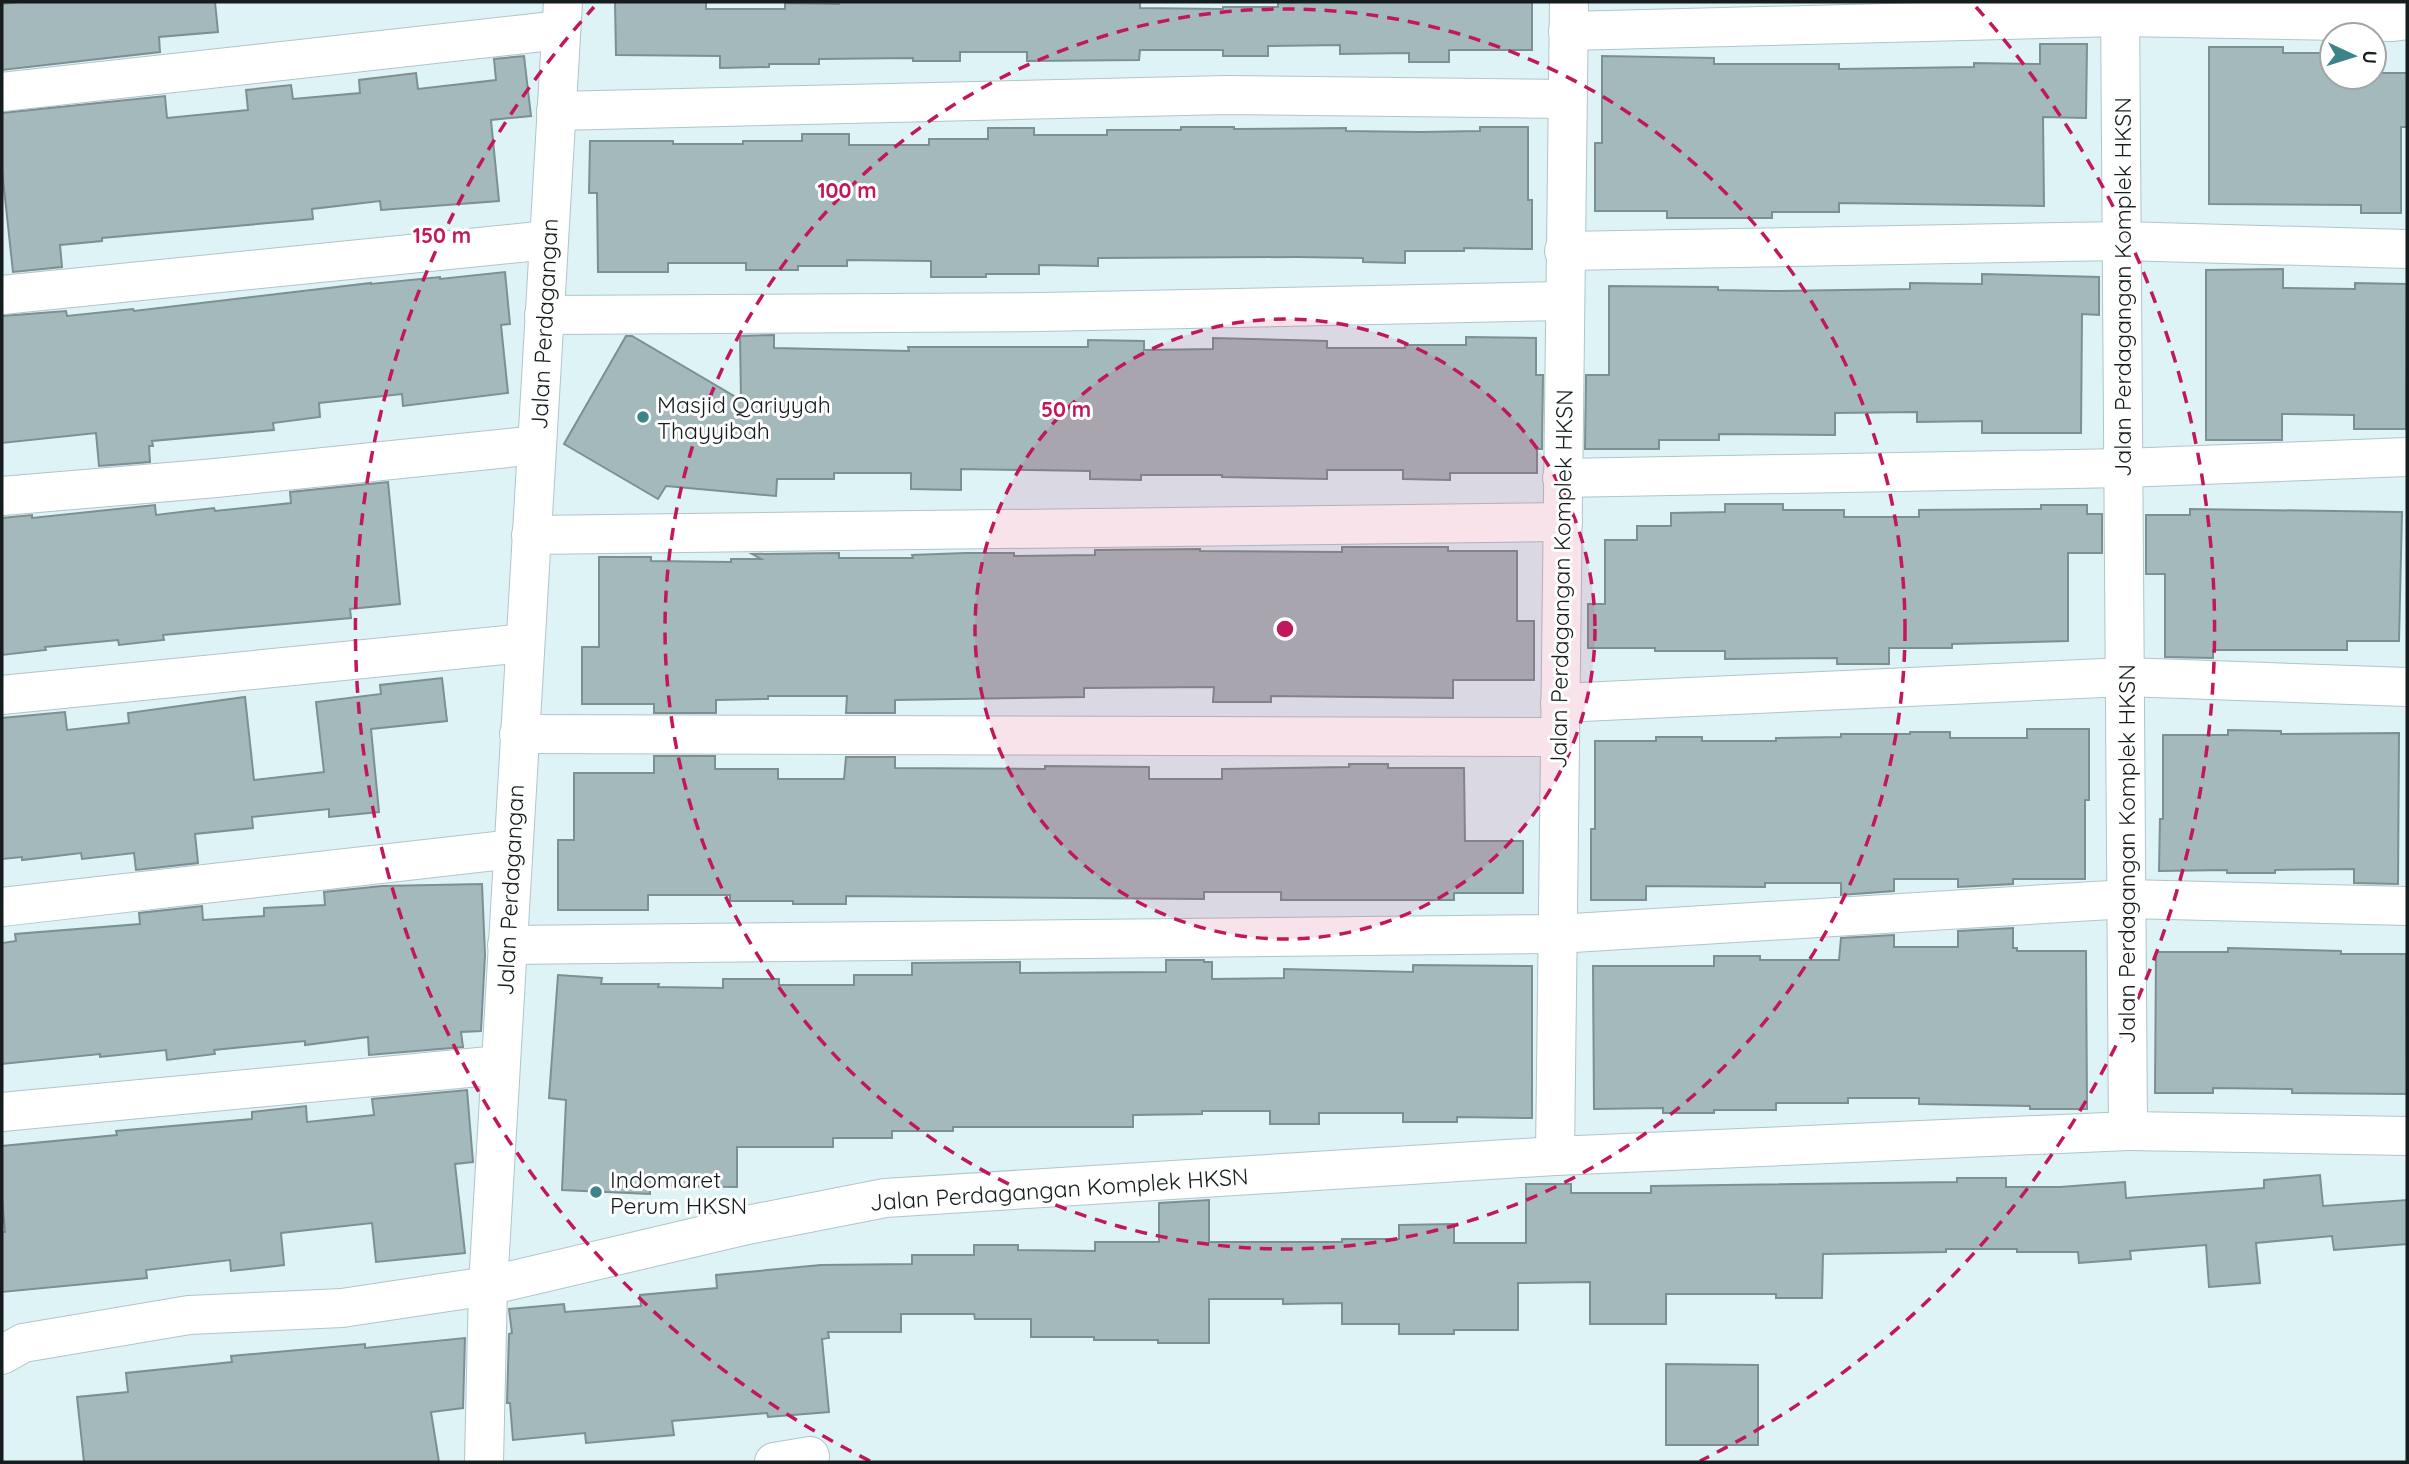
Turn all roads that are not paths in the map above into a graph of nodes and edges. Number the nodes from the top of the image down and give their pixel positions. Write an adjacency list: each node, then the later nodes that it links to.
1 (2120, 9): 3 (street); 4 (street); 9 (street, Jalan Perdagangan Komplek HKSN)
2 (562, 16): 5 (street); 7 (street, Jalan Perdagangan)
3 (1568, 16): 6 (street, Jalan Perdagangan Komplek HKSN)
4 (2407, 20)
5 (2, 92)
6 (1566, 99): 7 (street); 11 (street, Jalan Perdagangan Komplek HKSN)
7 (556, 111): 8 (street, Jalan Perdagangan)
8 (548, 240): 12 (street); 14 (street, Jalan Perdagangan)
9 (2122, 241): 10 (street); 11 (street); 17 (street, Jalan Perdagangan Komplek HKSN)
10 (2407, 249)
11 (1564, 251): 13 (street, Jalan Perdagangan Komplek HKSN)
12 (2, 295)
13 (1564, 301): 14 (street); 18 (street, Jalan Perdagangan Komplek HKSN)
14 (544, 315): 15 (street, Jalan Perdagangan)
15 (537, 445): 19 (street); 21 (street, Jalan Perdagangan)
16 (2407, 457): 17 (street)
17 (2124, 468): 18 (street); 23 (street, Jalan Perdagangan Komplek HKSN)
18 (1562, 478): 20 (street, Jalan Perdagangan Komplek HKSN)
19 (2, 496)
20 (1563, 522): 21 (street); 26 (street, Jalan Perdagangan Komplek HKSN)
21 (531, 535): 22 (street, Jalan Perdagangan)
22 (525, 643): 25 (street); 27 (street, Jalan Perdagangan)
23 (2125, 677): 24 (street); 26 (street); 29 (street, Jalan Perdagangan Komplek HKSN)
24 (2407, 687)
25 (2, 695)
26 (1559, 720): 27 (street); 32 (street, Jalan Perdagangan Komplek HKSN)
27 (519, 734): 28 (street, Jalan Perdagangan)
28 (513, 849): 31 (street); 33 (street, Jalan Perdagangan)
29 (2127, 899): 30 (street); 32 (street); 36 (street, Jalan Perdagangan Komplek HKSN)
30 (2407, 906)
31 (2, 907)
32 (1557, 934): 33 (street); 38 (street, Jalan Perdagangan Komplek HKSN)
33 (507, 945): 34 (street, Jalan Perdagangan)
34 (500, 1065): 35 (street); 39 (street, Jalan Perdagangan)
35 (2, 1112)
36 (2128, 1131): 37 (street); 38 (street, Jalan Perdagangan Komplek HKSN)
37 (2407, 1136)
38 (1555, 1156): 39 (street, Jalan Perdagangan Komplek HKSN)
39 (488, 1286): 40 (street); 41 (street, Jalan Perdagangan)
40 (2, 1355)
41 (484, 1462)

